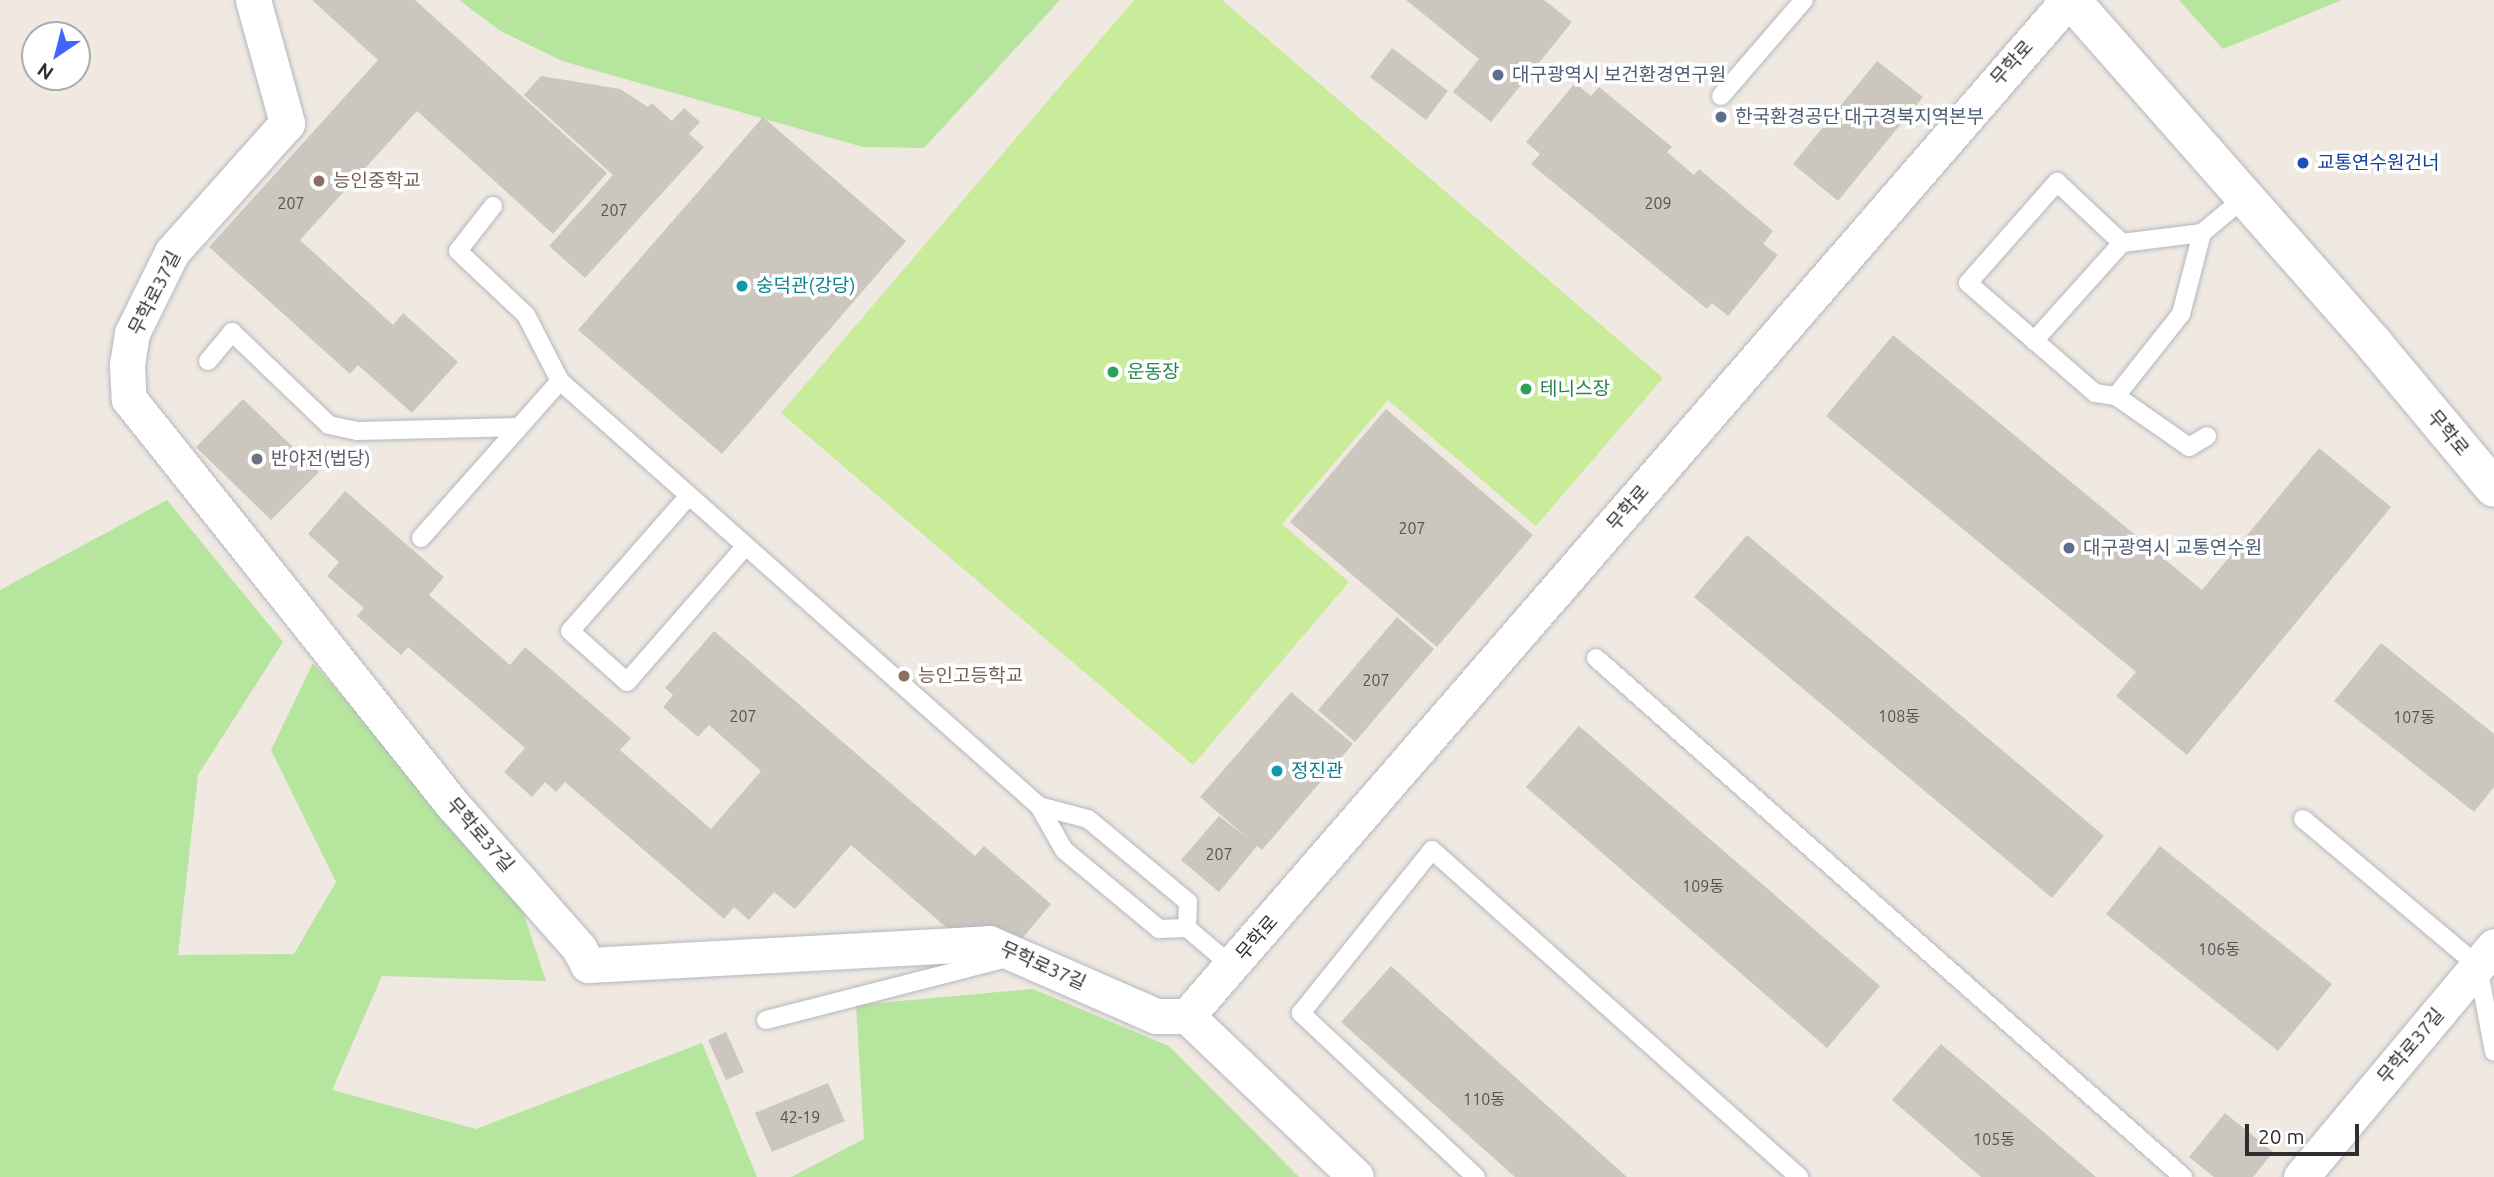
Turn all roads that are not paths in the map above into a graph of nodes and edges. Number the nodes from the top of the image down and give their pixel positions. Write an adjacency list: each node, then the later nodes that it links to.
1 (253, 0): 23 (street, 무학로37길)
2 (1804, 0): 4 (lane)
3 (2070, 0): 5 (main road, 무학로); 25 (street, 무학로)
4 (1721, 96)
5 (2245, 197): 7 (lane); 15 (main road, 무학로)
6 (493, 206): 11 (lane)
7 (2202, 233): 8 (lane); 12 (lane)
8 (2122, 243): 9 (lane); 9 (lane)
9 (2034, 341): 12 (lane)
10 (208, 361): 13 (lane)
11 (560, 381): 13 (lane); 16 (lane)
12 (2116, 396): 14 (lane)
13 (519, 428): 17 (lane)
14 (2207, 436)
15 (2494, 488)
16 (687, 498): 18 (lane); 18 (lane)
17 (421, 538)
18 (744, 548): 20 (lane)
19 (1597, 658): 32 (lane)
20 (1039, 806): 22 (lane); 22 (lane)
21 (2304, 819): 24 (lane)
22 (1187, 928): 25 (lane)
23 (1018, 956): 26 (street, 무학로37길); 27 (lane)
24 (2486, 956): 28 (lane); 33 (street, 무학로37길)
25 (1233, 966): 26 (street, 무학로)
26 (1187, 1016): 29 (street)
27 (766, 1020)
28 (2494, 1052)
29 (1356, 1177)
30 (1476, 1177): 31 (lane)
31 (1799, 1177)
32 (2183, 1177)
33 (2301, 1177)

